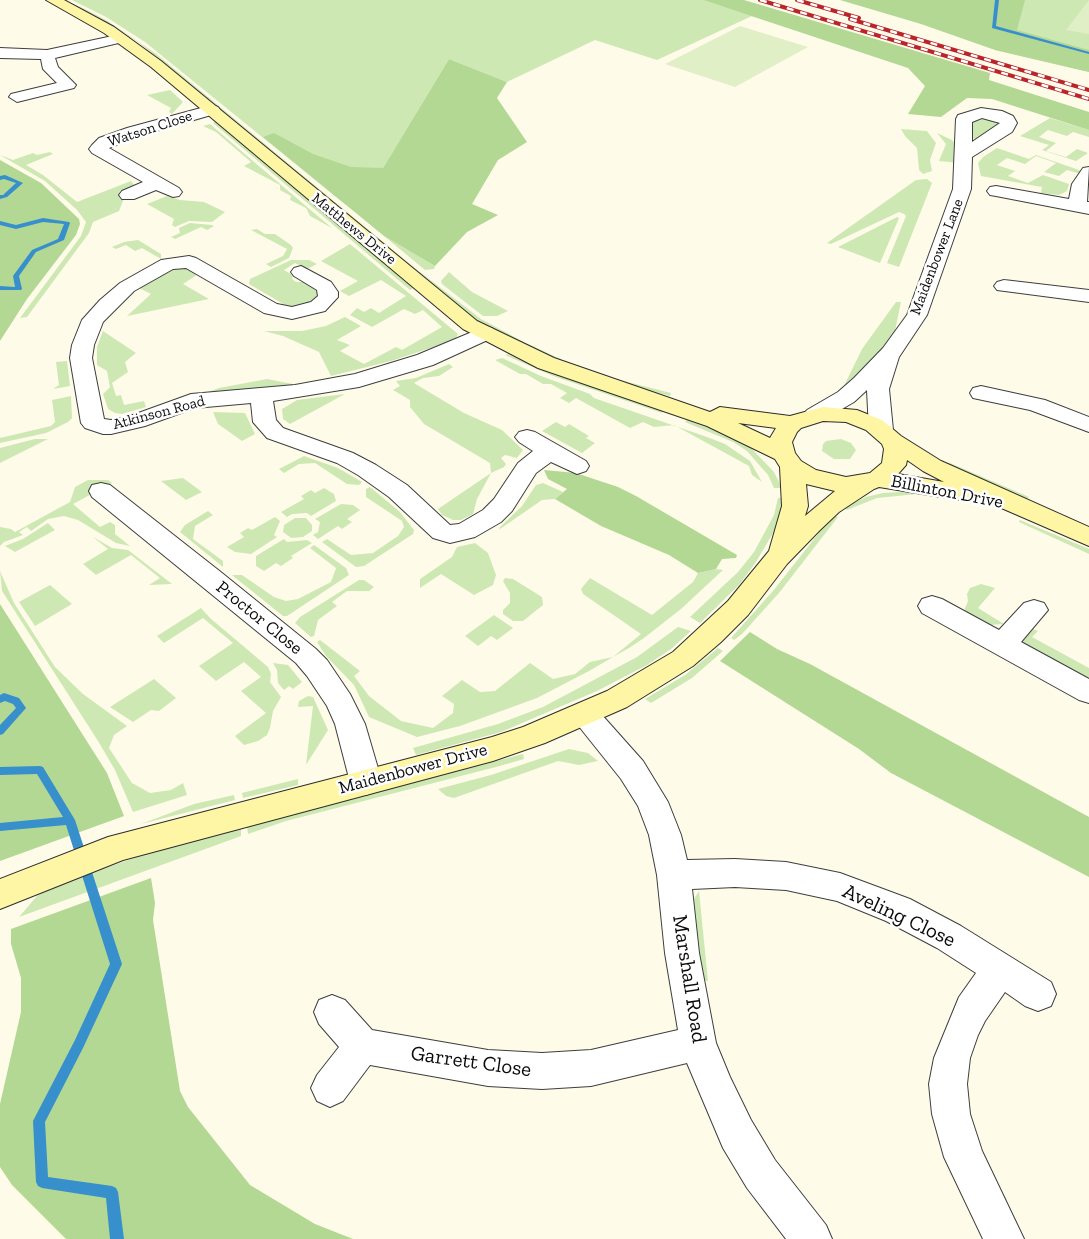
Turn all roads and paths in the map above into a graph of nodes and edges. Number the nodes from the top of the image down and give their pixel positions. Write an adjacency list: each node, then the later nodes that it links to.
1 (53, 0): 2 (street, Matthews Drive)
2 (122, 38): 4 (street); 6 (street, Matthews Drive)
3 (0, 54): 4 (street)
4 (48, 55): 5 (street)
5 (18, 97)
6 (212, 110): 9 (street, Watson Close); 17 (street, Matthews Drive)
7 (964, 154): 18 (street, Maidenbower Lane)
8 (1085, 179): 13 (street)
9 (156, 183): 11 (street, Watson Close); 12 (street)
10 (996, 191): 13 (street)
11 (172, 192)
12 (128, 195)
13 (1083, 207)
14 (301, 272): 20 (street, Atkinson Road)
15 (1004, 286): 16 (street)
16 (1089, 296)
17 (484, 333): 20 (street, Atkinson Road); 21 (street, Matthews Drive)
18 (891, 353): 22 (street, Maidenbower Lane); 25 (street, Maidenbower Lane)
19 (982, 393): 24 (street)
20 (261, 396): 27 (street)
21 (682, 409): 23 (street, Matthews Drive); 28 (street, Matthews Drive)
22 (815, 415): 23 (street); 25 (street)
23 (793, 423): 28 (street)
24 (1089, 425)
25 (887, 435): 30 (street); 32 (street, Billinton Drive)
26 (527, 437): 27 (street)
27 (549, 450): 29 (street)
28 (788, 460): 30 (street); 34 (street, Maidenbower Drive)
29 (577, 466)
30 (872, 481): 32 (street, Billinton Drive); 34 (street, Maidenbower Drive)
31 (101, 492): 40 (street, Proctor Close)
32 (1016, 506): 33 (street, Billinton Drive)
33 (1089, 537)
34 (778, 558): 39 (street, Maidenbower Drive)
35 (932, 606): 37 (street)
36 (1034, 610): 37 (street)
37 (1002, 644): 38 (street)
38 (1089, 692)
39 (584, 714): 40 (street, Maidenbower Drive); 41 (street, Marshall Road)
40 (366, 782): 42 (street, Maidenbower Drive)
41 (674, 875): 43 (street, Aveling Close); 46 (street, Marshall Road)
42 (0, 894)
43 (1000, 969): 44 (street, Aveling Close); 49 (street)
44 (1038, 994)
45 (332, 1012): 47 (street)
46 (698, 1043): 47 (street, Garrett Close); 50 (street, Marshall Road)
47 (362, 1046): 48 (street)
48 (330, 1088)
49 (994, 1236)
50 (812, 1239)

